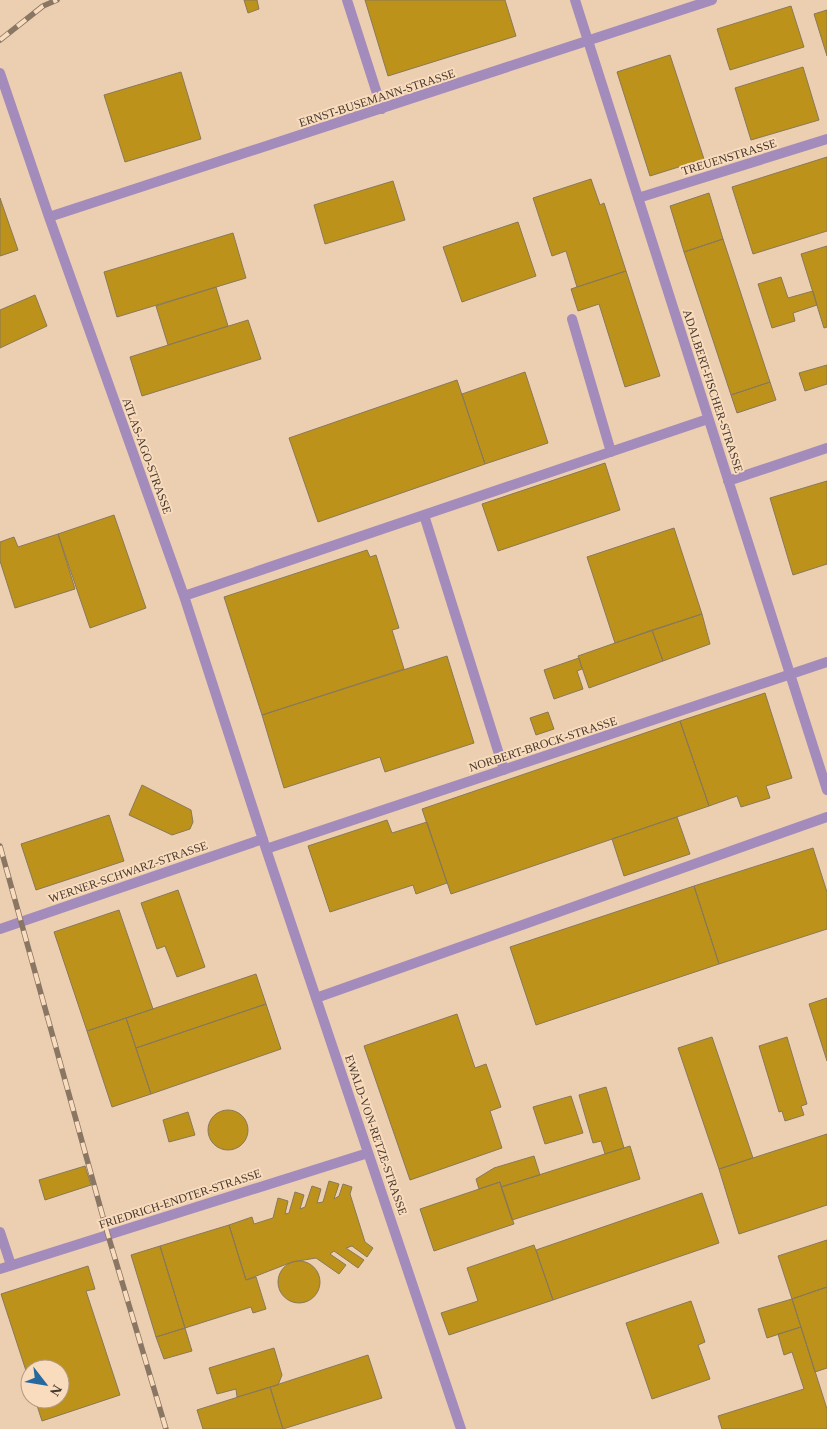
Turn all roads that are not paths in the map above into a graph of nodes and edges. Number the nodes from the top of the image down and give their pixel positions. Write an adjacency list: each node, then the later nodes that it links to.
1 (348, 0): 6 (lane)
2 (575, 0): 4 (lane, ADALBERT-FISCHER-STRASSE)
3 (712, 0): 4 (lane, ERNST-BUSEMANN-STRASSE)
4 (589, 42): 6 (lane, ERNST-BUSEMANN-STRASSE); 8 (lane, ADALBERT-FISCHER-STRASSE)
5 (0, 73): 9 (lane, ATLAS-AGO-STRASSE)
6 (382, 109): 9 (lane, ERNST-BUSEMANN-STRASSE)
7 (827, 139): 8 (lane, TREUENSTRASSE)
8 (638, 198): 11 (lane, ADALBERT-FISCHER-STRASSE)
9 (48, 217): 16 (lane, ATLAS-AGO-STRASSE)
10 (572, 319): 13 (lane)
11 (708, 418): 13 (lane); 14 (lane, ADALBERT-FISCHER-STRASSE)
12 (827, 448): 14 (lane)
13 (611, 452): 15 (lane)
14 (728, 481): 18 (lane, ADALBERT-FISCHER-STRASSE)
15 (424, 515): 16 (lane); 19 (lane)
16 (184, 596): 22 (lane, ATLAS-AGO-STRASSE)
17 (827, 662): 18 (lane, NORBERT-BROCK-STRASSE)
18 (791, 674): 19 (lane, NORBERT-BROCK-STRASSE); 20 (lane, ADALBERT-FISCHER-STRASSE)
19 (504, 770): 22 (lane, NORBERT-BROCK-STRASSE)
20 (827, 790)
21 (827, 817): 24 (lane)
22 (265, 844): 23 (lane, WERNER-SCHWARZ-STRASSE); 24 (lane, EWALD-VON-RETZE-STRASSE)
23 (0, 929)
24 (316, 998): 25 (lane, EWALD-VON-RETZE-STRASSE)
25 (368, 1153): 27 (lane, FRIEDRICH-ENDTER-STRASSE); 29 (lane, EWALD-VON-RETZE-STRASSE)
26 (0, 1232): 27 (lane)
27 (12, 1265): 28 (lane, FRIEDRICH-ENDTER-STRASSE)
28 (0, 1269)
29 (461, 1429)

